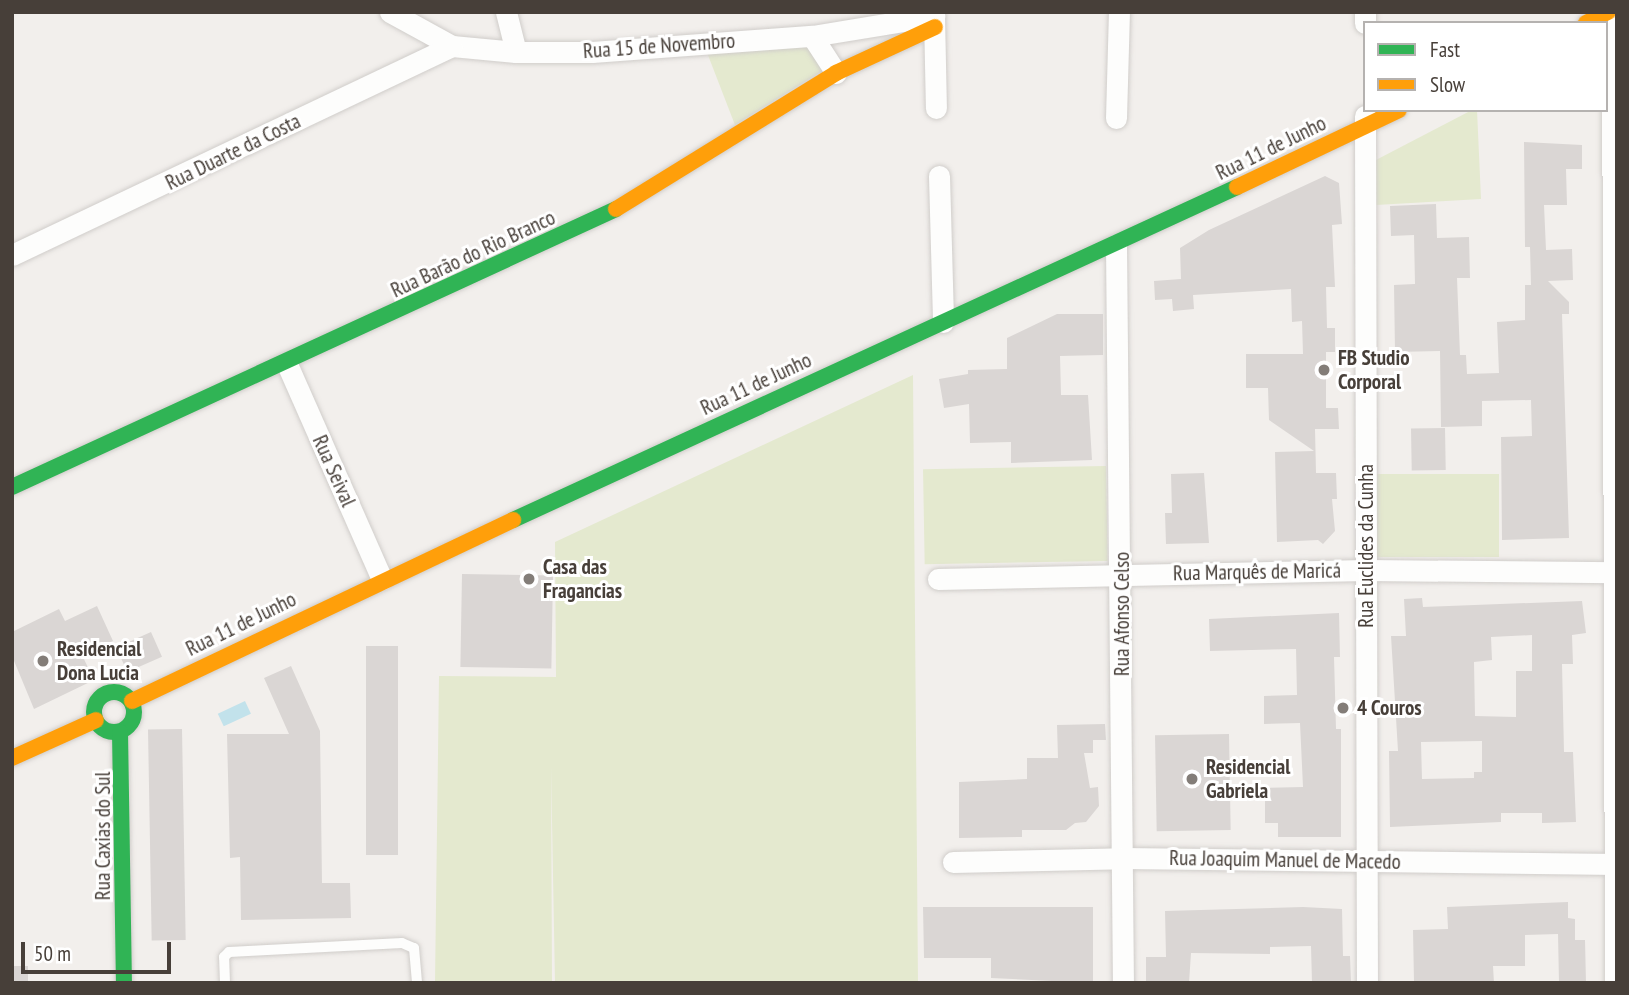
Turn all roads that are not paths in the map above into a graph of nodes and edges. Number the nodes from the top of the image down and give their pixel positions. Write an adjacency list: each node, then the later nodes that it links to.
1 (390, 12): 8 (street, Rua 15 de Novembro)
2 (506, 12): 9 (street)
3 (1119, 12): 13 (street)
4 (1610, 12): 6 (street); 22 (street)
5 (934, 19): 7 (street, Rua 15 de Novembro); 10 (street, Rua Barão do Rio Branco); 11 (street)
6 (1590, 21)
7 (812, 36): 9 (street, Rua 15 de Novembro); 10 (street)
8 (452, 46): 9 (street, Rua 15 de Novembro); 17 (street, Rua Duarte da Costa)
9 (516, 52)
10 (836, 73): 19 (street, Rua Barão do Rio Branco)
11 (936, 108)
12 (1391, 112): 14 (street, Rua 11 de Junho)
13 (1116, 118)
14 (1366, 118): 16 (street, Rua 11 de Junho); 21 (street, Rua Euclides da Cunha)
15 (939, 176): 18 (street)
16 (1116, 245): 18 (street, Rua 11 de Junho); 23 (street, Rua Afonso Celso)
17 (12, 255)
18 (943, 322): 24 (street, Rua 11 de Junho)
19 (287, 364): 20 (street, Rua Barão do Rio Branco); 24 (street, Rua Seival)
20 (12, 487)
21 (1366, 570): 22 (street, Rua Marquês de Maricá); 23 (street, Rua Marquês de Maricá); 32 (street, Rua Euclides da Cunha)
22 (1616, 572): 33 (street)
23 (1122, 574): 25 (street, Rua Marquês de Maricá); 30 (street, Rua Afonso Celso)
24 (382, 579): 26 (street, Rua 11 de Junho)
25 (939, 579)
26 (132, 701): 27 (street); 28 (street)
27 (96, 720): 28 (street); 29 (street)
28 (120, 732): 34 (street, Rua Caxias do Sul)
29 (12, 758)
30 (1123, 858): 31 (street, Rua Joaquim Manuel de Macedo); 32 (street, Rua Joaquim Manuel de Macedo); 37 (street, Rua Afonso Celso)
31 (953, 862)
32 (1368, 862): 33 (street, Rua Joaquim Manuel de Macedo); 38 (street, Rua Euclides da Cunha)
33 (1616, 864): 39 (street)
34 (124, 983)
35 (225, 983): 36 (lane)
36 (416, 983)
37 (1123, 983)
38 (1367, 983)
39 (1615, 983)

